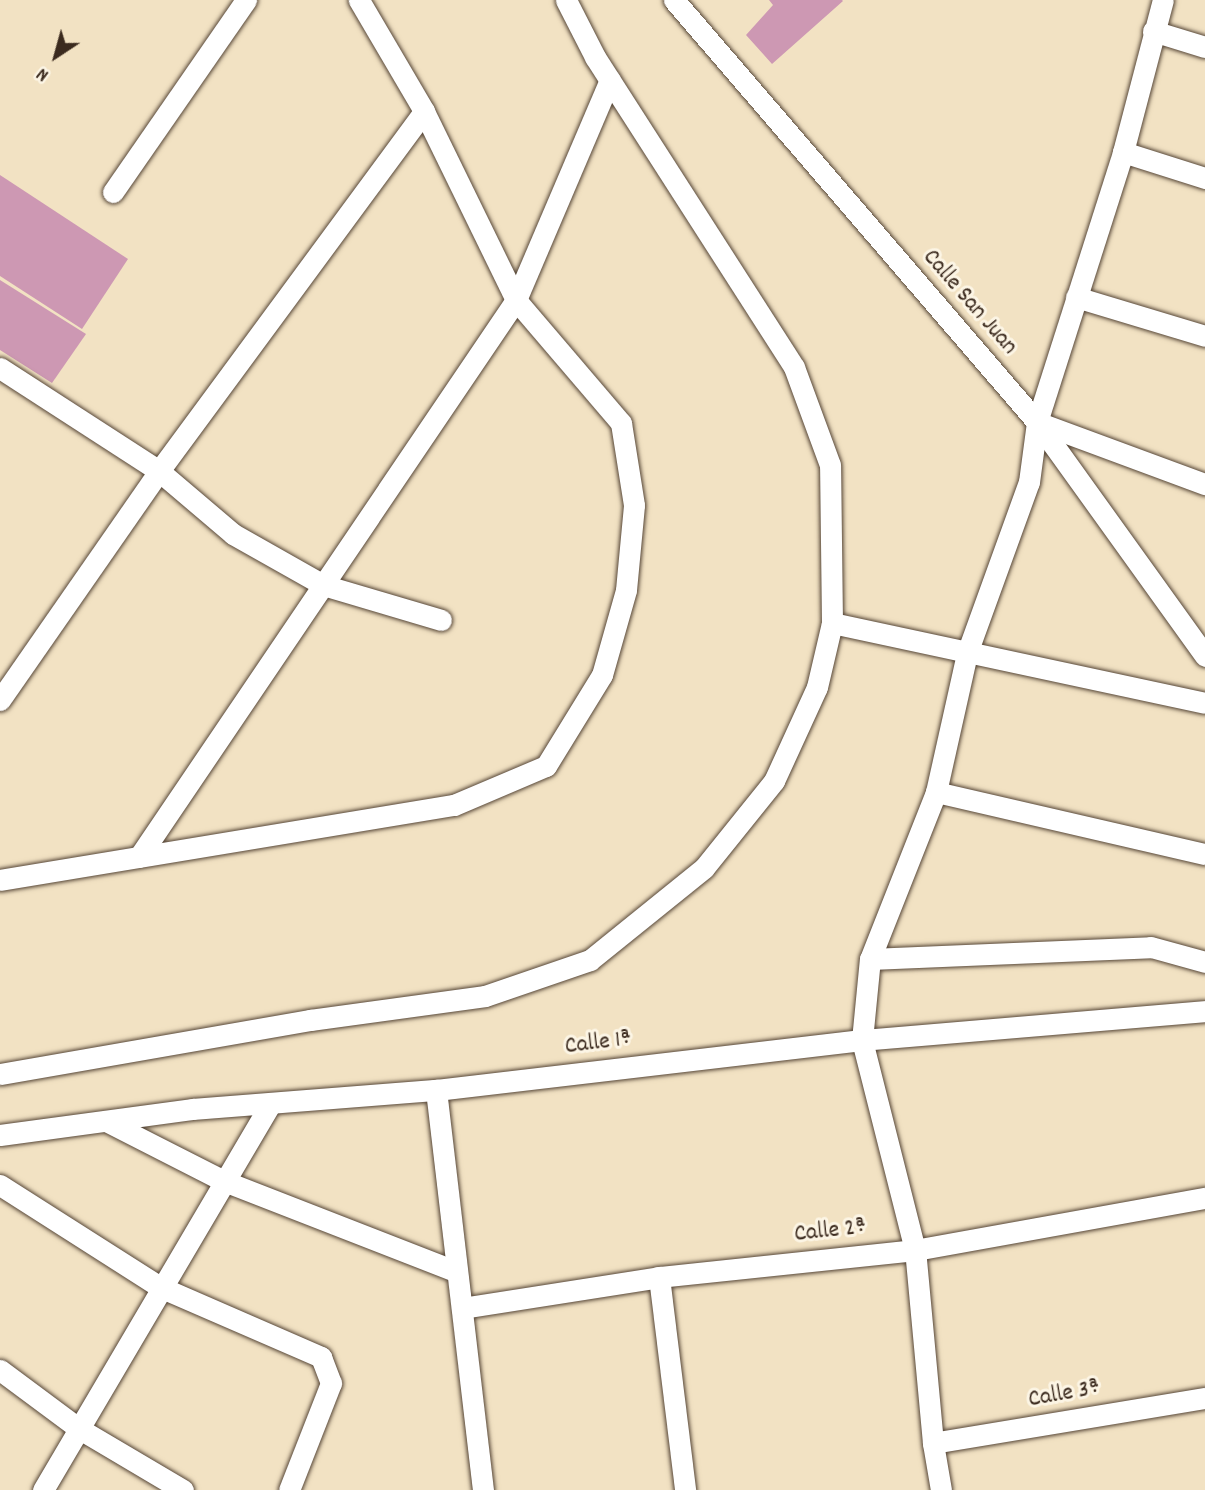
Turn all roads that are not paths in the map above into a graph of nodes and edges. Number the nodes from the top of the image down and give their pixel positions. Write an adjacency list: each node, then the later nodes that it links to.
1 (246, 0): 12 (street)
2 (359, 0): 9 (street)
3 (566, 0): 8 (street)
4 (674, 0): 17 (street, Calle San Juan)
5 (1163, 0): 6 (street)
6 (1153, 30): 7 (street); 10 (street)
7 (1205, 47)
8 (610, 80): 14 (street); 22 (street)
9 (424, 111): 14 (street); 18 (street)
10 (1123, 152): 11 (street); 13 (street)
11 (1205, 178)
12 (113, 192)
13 (1076, 297): 15 (street); 17 (street)
14 (516, 300): 20 (street); 29 (street)
15 (1205, 336)
16 (0, 368): 18 (street)
17 (1037, 422): 19 (street); 23 (street); 24 (street, Calle San Juan)
18 (159, 471): 20 (street); 25 (street)
19 (1205, 484)
20 (323, 585): 21 (street); 29 (street)
21 (441, 620)
22 (832, 623): 23 (street); 35 (street)
23 (967, 653): 26 (street); 27 (street)
24 (1205, 656)
25 (0, 701)
26 (1205, 703)
27 (936, 792): 28 (street); 31 (street)
28 (1205, 854)
29 (139, 857): 30 (street)
30 (0, 880)
31 (870, 959): 32 (street); 34 (street)
32 (1205, 962)
33 (1205, 1011): 34 (street, Calle 1ª)
34 (862, 1040): 36 (street, Calle 1ª); 43 (street)
35 (0, 1074)
36 (436, 1090): 37 (street, Calle 1ª); 44 (street)
37 (271, 1103): 38 (street, Calle 1ª); 40 (street)
38 (106, 1121): 39 (street, Calle 1ª); 40 (street)
39 (0, 1135)
40 (223, 1181): 44 (street); 46 (street)
41 (0, 1185): 46 (street)
42 (1205, 1198): 43 (street, Calle 2ª)
43 (915, 1250): 45 (street, Calle 2ª); 51 (street)
44 (457, 1272): 47 (street)
45 (659, 1277): 47 (street, Calle 2ª); 56 (street)
46 (160, 1287): 50 (street); 54 (street)
47 (462, 1308): 55 (street)
48 (0, 1370): 50 (street)
49 (1205, 1398): 51 (street, Calle 3ª)
50 (78, 1428): 52 (street); 53 (street)
51 (933, 1443): 57 (street)
52 (43, 1490)
53 (183, 1490)
54 (289, 1490)
55 (483, 1490)
56 (685, 1490)
57 (941, 1490)

